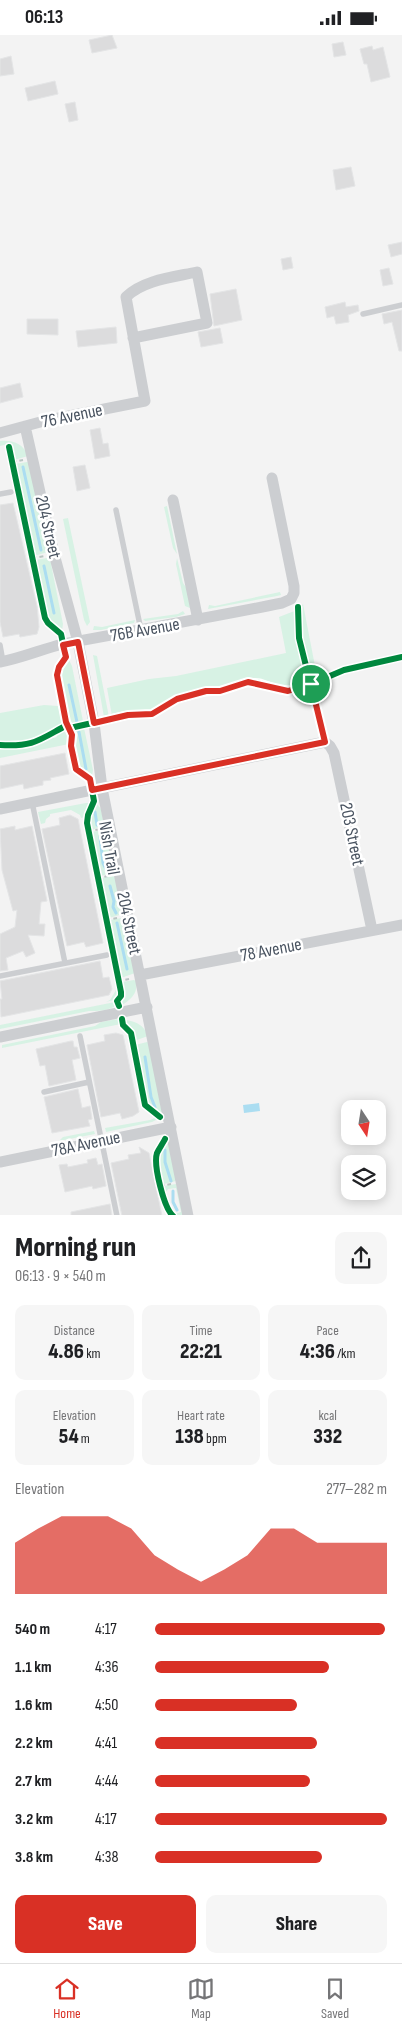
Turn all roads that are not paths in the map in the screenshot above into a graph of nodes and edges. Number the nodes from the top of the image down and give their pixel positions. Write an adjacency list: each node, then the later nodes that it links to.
1 (402, 305): 2 (lane)
2 (363, 314)
3 (133, 338): 3 (street); 4 (street, 76 Avenue)
4 (25, 426): 5 (street, 76 Avenue); 13 (street, 204 Street)
5 (0, 433)
6 (272, 478): 11 (street, 76B Avenue)
7 (11, 492): 8 (lane)
8 (0, 494)
9 (173, 500): 11 (street)
10 (116, 510): 12 (lane)
11 (198, 620): 12 (street, 76B Avenue)
12 (141, 630): 13 (street, 76B Avenue)
13 (78, 642): 15 (street, 76B Avenue); 16 (street, 204 Street)
14 (0, 645): 15 (lane)
15 (2, 662)
16 (102, 788): 17 (street); 20 (street, 203 Street); 23 (street, 204 Street)
17 (32, 802): 18 (street); 22 (lane)
18 (0, 809)
19 (402, 925): 20 (street, 78 Avenue)
20 (372, 930): 23 (street, 78 Avenue)
21 (107, 955): 22 (lane)
22 (65, 963): 24 (lane)
23 (140, 975): 25 (street, 204 Street)
24 (0, 976)
25 (147, 1007): 27 (street); 30 (street, 204 Street)
26 (80, 1036): 28 (lane)
27 (0, 1037)
28 (89, 1082): 29 (lane); 31 (lane)
29 (44, 1092)
30 (171, 1127): 31 (street, 78A Avenue); 34 (street, 204 Street)
31 (101, 1141): 32 (street, 78A Avenue); 33 (lane)
32 (0, 1162)
33 (117, 1215)
34 (188, 1215)

